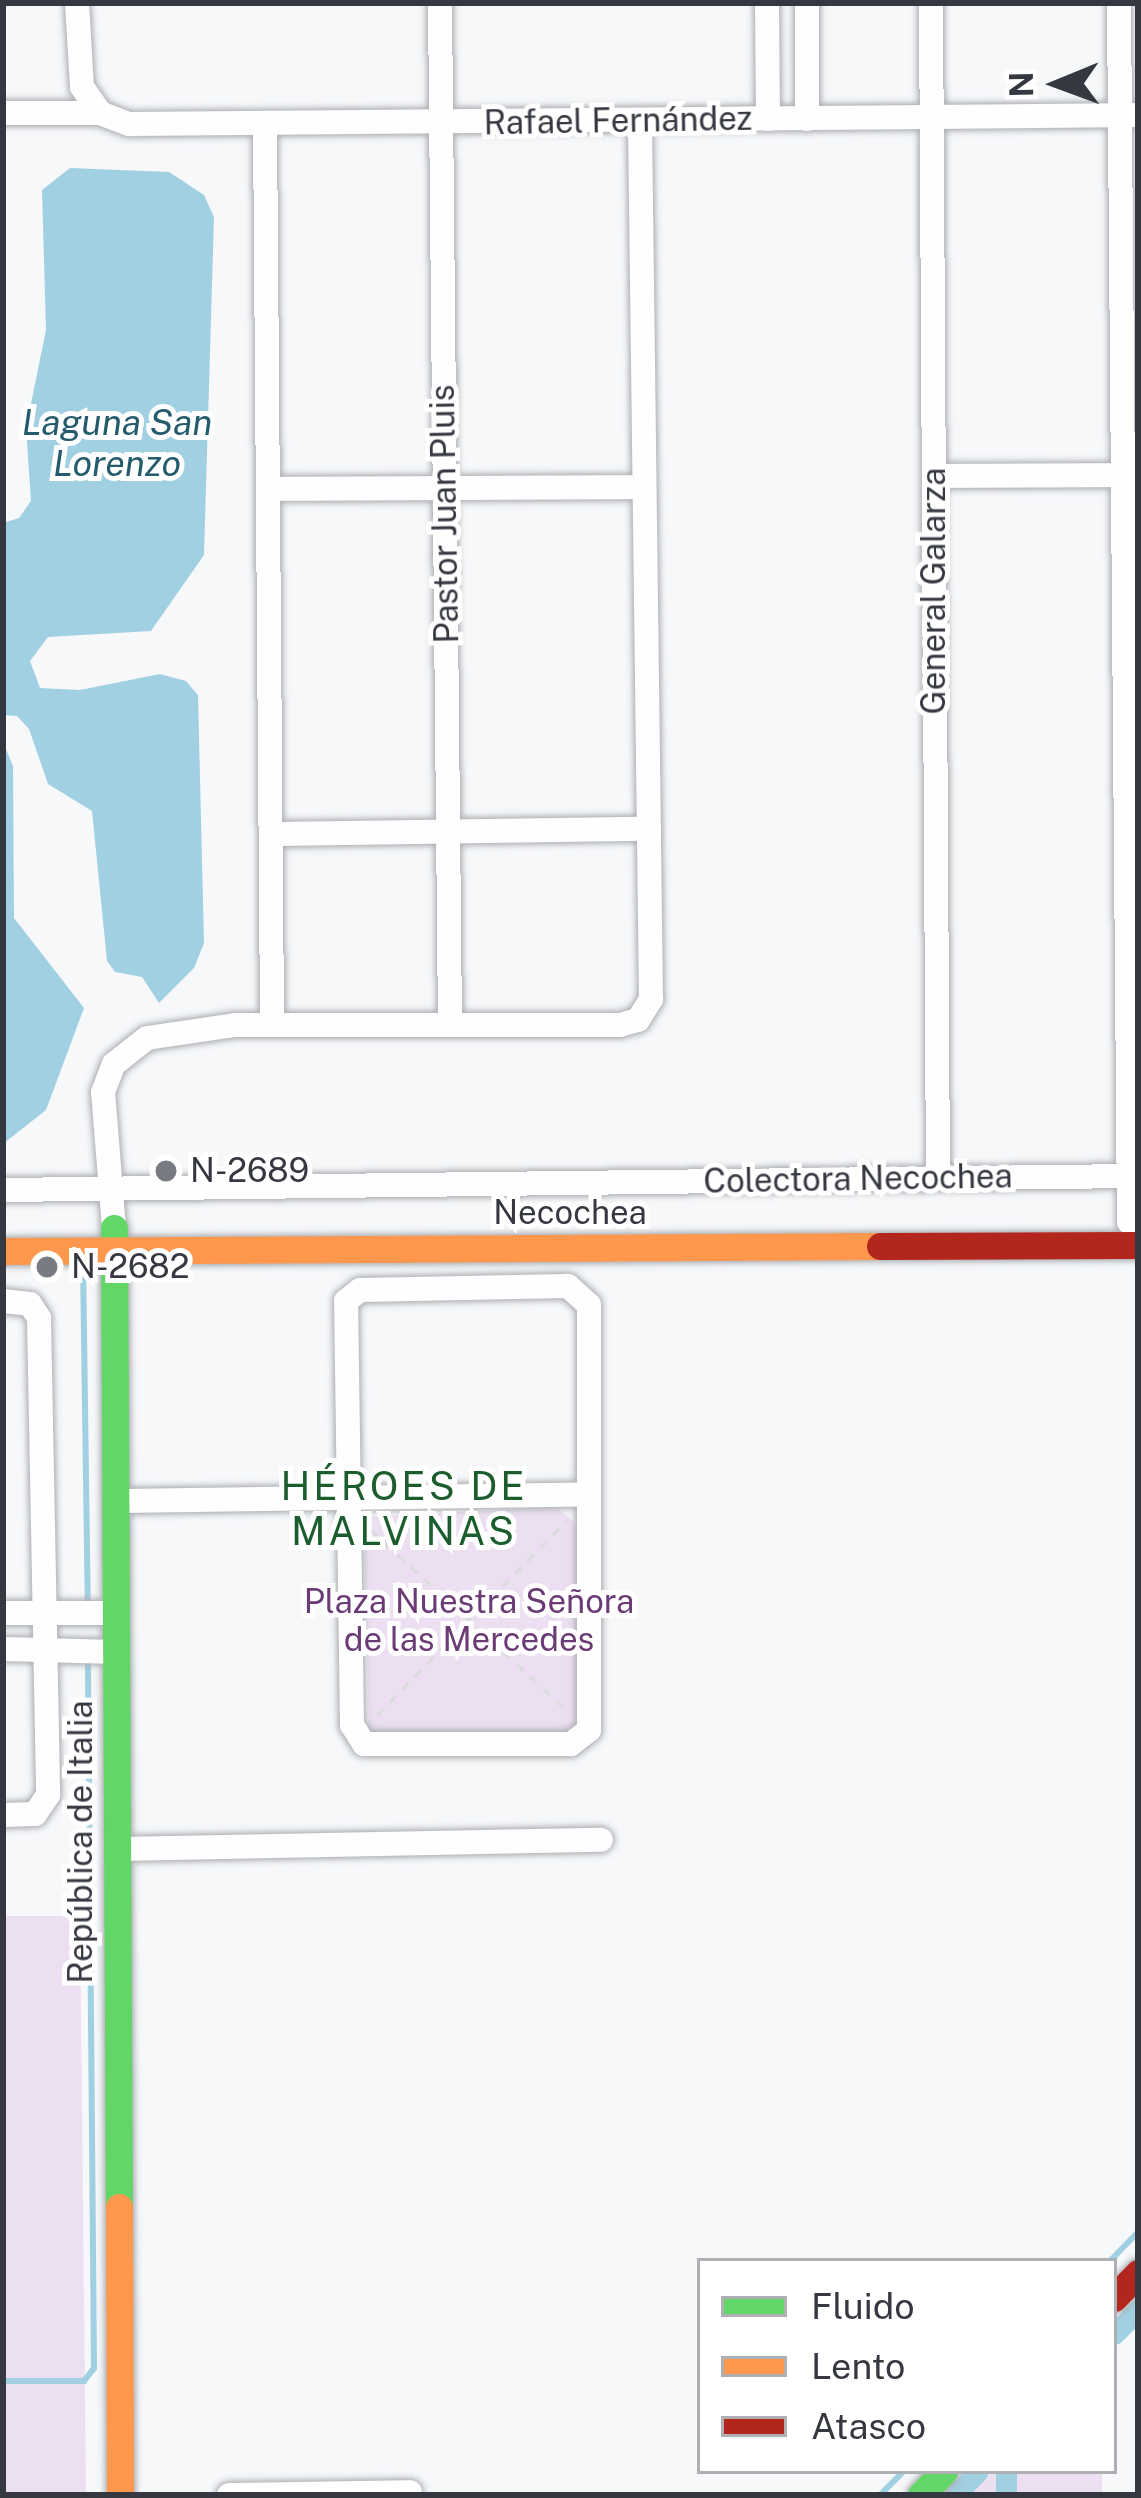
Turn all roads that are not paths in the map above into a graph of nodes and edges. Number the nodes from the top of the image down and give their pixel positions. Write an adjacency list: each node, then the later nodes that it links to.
1 (77, 3): 8 (street)
2 (440, 3): 14 (street, Pastor Juan Pluis)
3 (767, 3): 12 (street)
4 (806, 3): 11 (street)
5 (931, 3): 10 (street, General Galarza)
6 (1119, 3): 9 (street)
7 (3, 112): 8 (street, Rafael Fernández)
8 (100, 113): 15 (street, Rafael Fernández)
9 (1129, 115): 10 (street, Rafael Fernández); 16 (street)
10 (932, 117): 11 (street, Rafael Fernández); 17 (street, General Galarza)
11 (807, 118): 12 (street, Rafael Fernández)
12 (768, 119): 13 (street, Rafael Fernández)
13 (640, 120): 14 (street, Rafael Fernández); 18 (street)
14 (441, 122): 15 (street, Rafael Fernández); 19 (street, Pastor Juan Pluis)
15 (265, 124): 20 (street)
16 (1130, 475): 17 (street); 21 (street)
17 (934, 476): 30 (street, General Galarza)
18 (644, 487): 19 (street); 23 (street)
19 (445, 488): 20 (street); 24 (street, Pastor Juan Pluis)
20 (268, 489): 25 (street)
21 (1131, 650): 22 (street)
22 (1132, 820): 26 (street)
23 (649, 829): 24 (street); 28 (street, República de Italia)
24 (448, 832): 25 (street); 28 (street, Pastor Juan Pluis)
25 (271, 834): 27 (street)
26 (1133, 996): 29 (street)
27 (272, 1024): 28 (street, República de Italia); 31 (street, República de Italia)
28 (450, 1025)
29 (1133, 1176): 30 (street, Colectora Necochea); 34 (street)
30 (938, 1178): 31 (street, Colectora Necochea)
31 (110, 1188): 32 (street, Colectora Necochea); 35 (street, República de Italia)
32 (3, 1190)
33 (3, 1228): 35 (main road, Necochea)
34 (1135, 1230): 35 (main road, Necochea)
35 (114, 1240): 36 (main road, Necochea); 40 (main road, República de Italia)
36 (3, 1251)
37 (3, 1301): 43 (street, República de Italia)
38 (590, 1494): 39 (street); 39 (street); 39 (street)
39 (348, 1498): 40 (street)
40 (115, 1502): 42 (main road, República de Italia)
41 (3, 1612): 43 (street)
42 (116, 1613): 43 (street); 46 (main road, República de Italia)
43 (45, 1614): 45 (street, República de Italia)
44 (3, 1649): 45 (street)
45 (46, 1650): 46 (street); 47 (street, República de Italia)
46 (116, 1652): 49 (main road, República de Italia)
47 (3, 1815)
48 (601, 1840): 49 (street)
49 (117, 1849): 53 (main road, República de Italia)
50 (1138, 2273): 51 (main road)
51 (1117, 2295)
52 (410, 2492): 54 (street)
53 (119, 2495)
54 (229, 2495)

